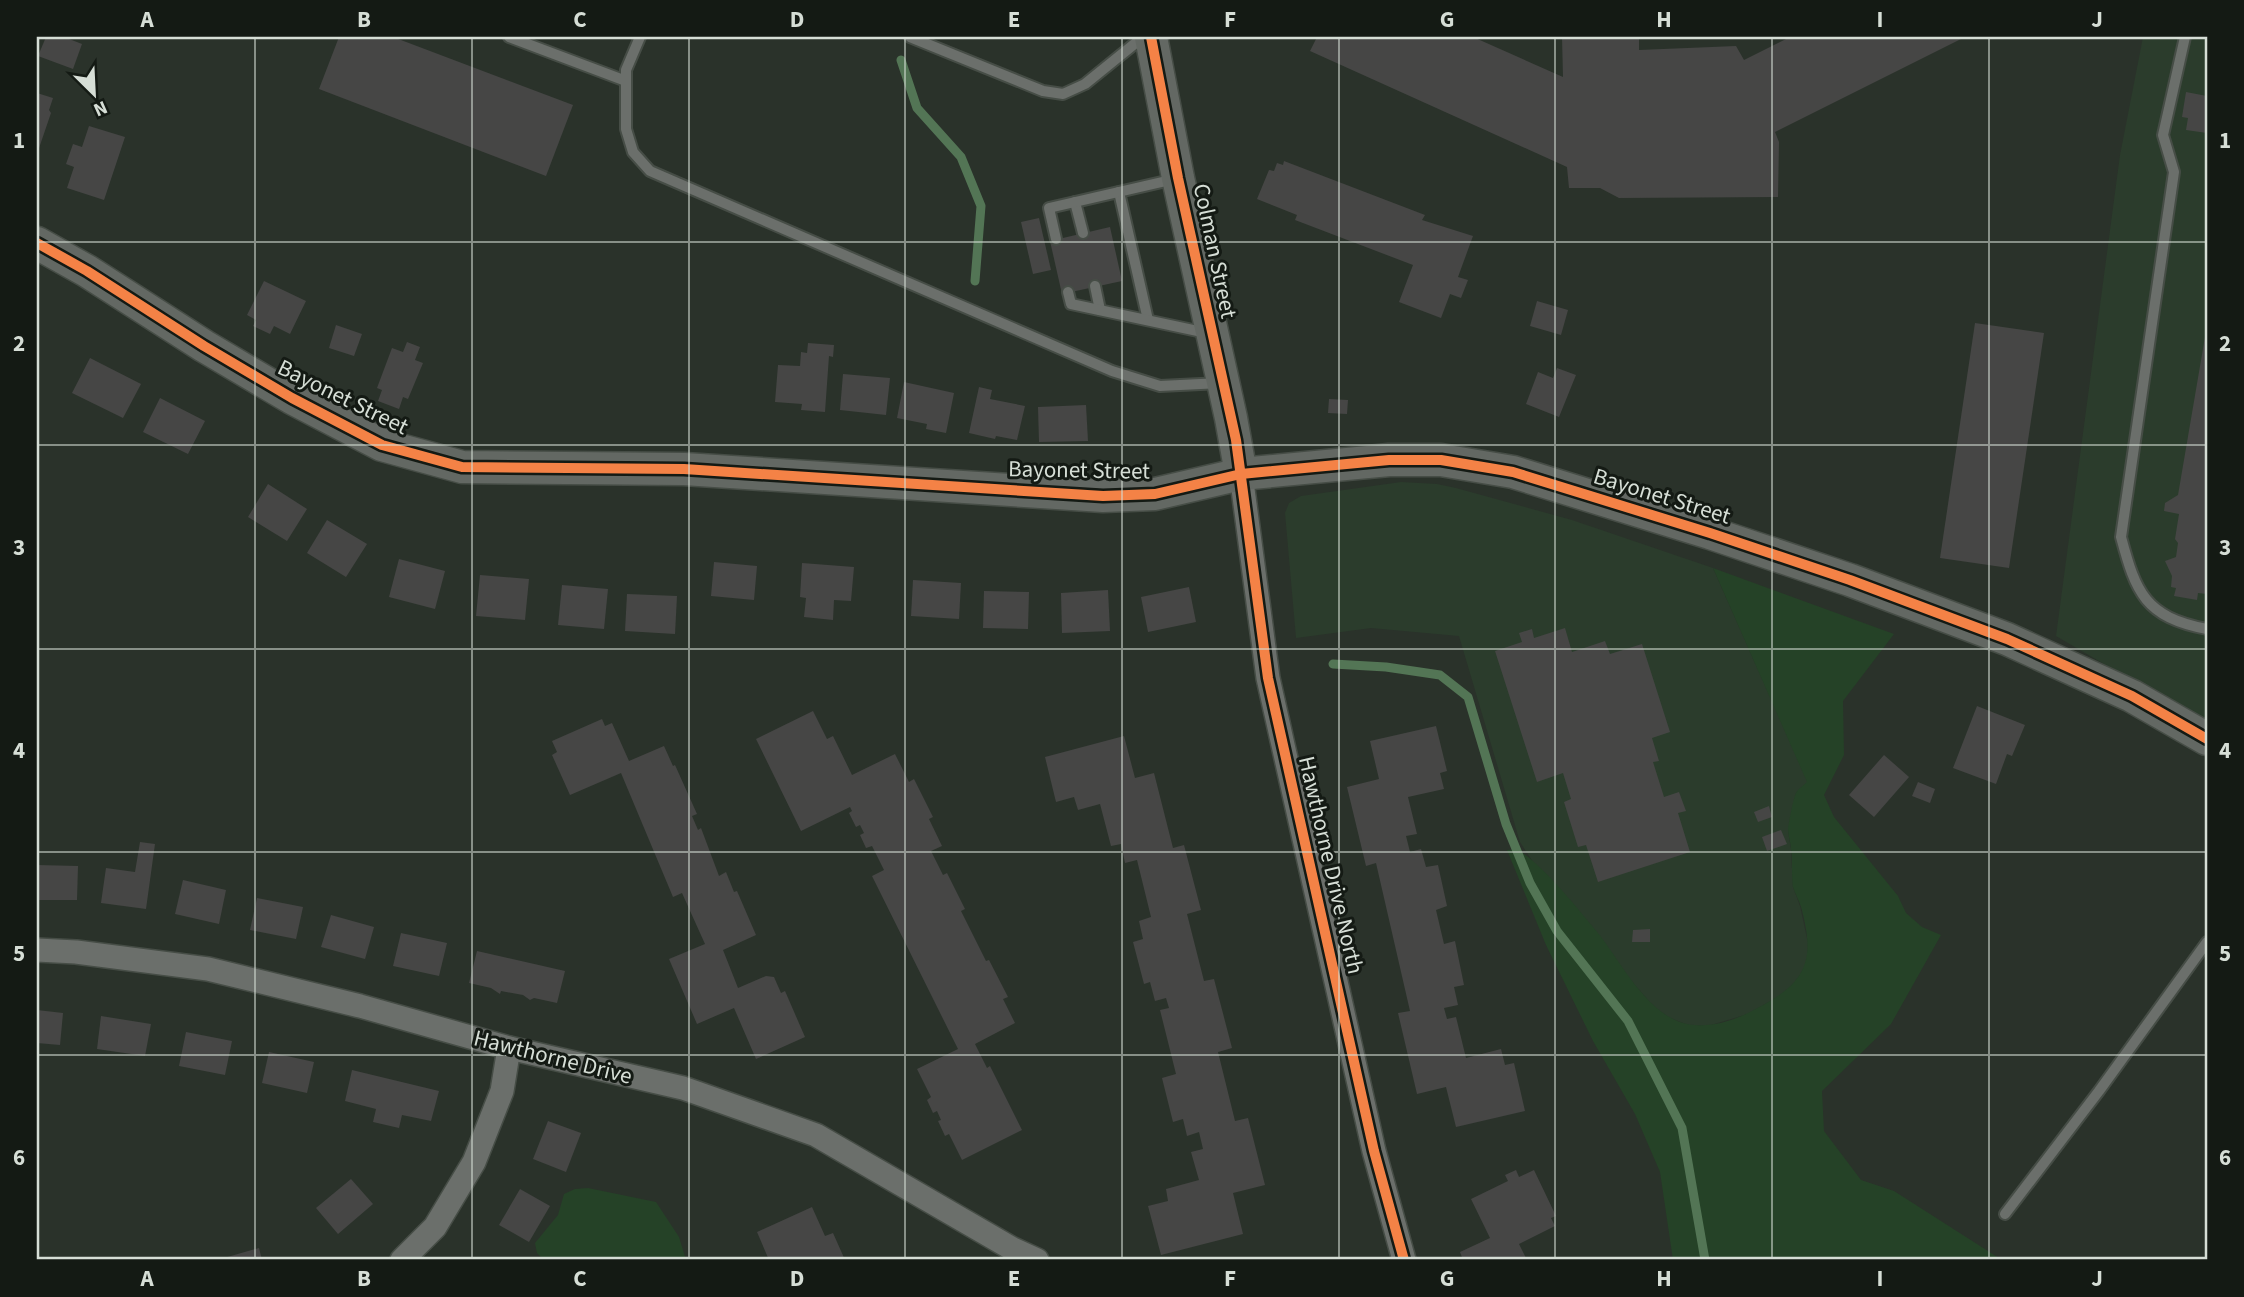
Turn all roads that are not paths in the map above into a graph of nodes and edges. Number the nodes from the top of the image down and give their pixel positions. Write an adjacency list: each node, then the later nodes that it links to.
1 (509, 37): 7 (lane)
2 (640, 37): 7 (lane)
3 (910, 37): 4 (lane)
4 (1143, 37)
5 (1151, 37): 8 (street, Colman Street)
6 (2185, 37): 21 (lane)
7 (626, 81): 19 (lane)
8 (1178, 178): 9 (lane); 18 (street, Colman Street)
9 (1119, 192): 10 (lane); 17 (lane)
10 (1076, 202): 11 (lane); 12 (lane)
11 (1083, 233)
12 (1056, 239)
13 (37, 243): 20 (street, Bayonet Street)
14 (1095, 286): 16 (lane)
15 (1068, 292): 16 (lane)
16 (1100, 310): 17 (lane)
17 (1148, 320): 18 (lane)
18 (1212, 334): 19 (street, Colman Street)
19 (1223, 383): 20 (street, Colman Street)
20 (1241, 474): 22 (street, Bayonet Street); 29 (street, Hawthorne Drive North)
21 (2207, 629)
22 (2207, 739)
23 (2207, 943): 26 (lane)
24 (37, 950): 25 (street, Hawthorne Drive)
25 (509, 1048): 27 (street); 28 (street, Hawthorne Drive)
26 (2005, 1214)
27 (402, 1260)
28 (1037, 1260)
29 (1404, 1260)

